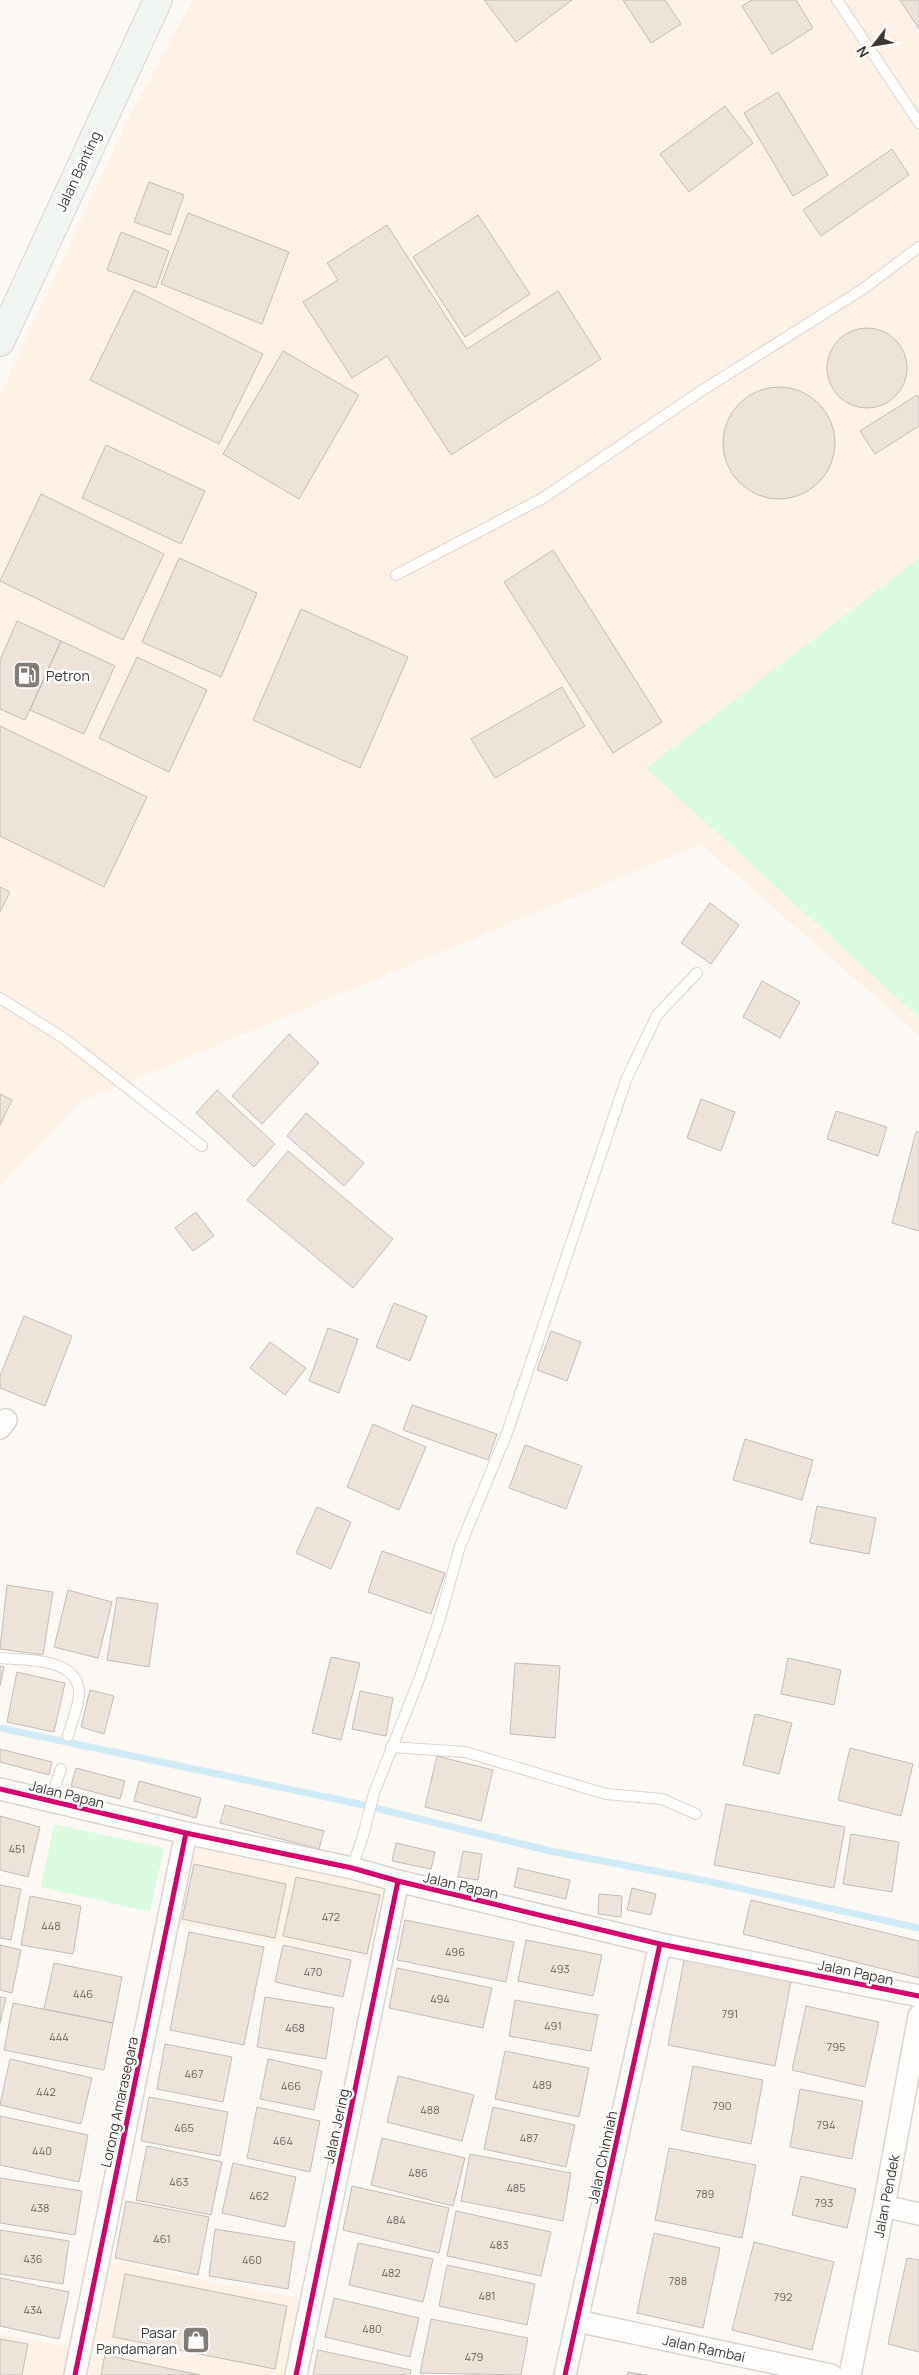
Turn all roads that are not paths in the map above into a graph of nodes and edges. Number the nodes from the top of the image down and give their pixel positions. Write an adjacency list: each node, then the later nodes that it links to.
1 (158, 0): 5 (main road, Jalan Banting)
2 (837, 0): 3 (lane)
3 (919, 123)
4 (919, 247): 6 (lane)
5 (0, 342)
6 (396, 575)
7 (698, 973): 12 (lane)
8 (0, 998): 9 (lane)
9 (202, 1146)
10 (0, 1658): 11 (lane)
11 (68, 1736)
12 (391, 1747): 16 (lane); 18 (lane)
13 (61, 1769): 15 (lane)
14 (0, 1789): 15 (street, Jalan Papan)
15 (50, 1801): 17 (street, Jalan Papan)
16 (696, 1814)
17 (186, 1833): 18 (street, Jalan Papan); 26 (street, Lorong Amarasegara)
18 (352, 1868): 19 (street, Jalan Papan)
19 (398, 1881): 20 (street, Jalan Papan); 27 (street, Jalan Jering)
20 (660, 1944): 21 (street, Jalan Papan); 25 (street, Jalan Chinniah)
21 (919, 1996)
22 (919, 2016): 23 (street, Jalan Pendek)
23 (884, 2206): 24 (street); 30 (street, Jalan Pendek)
24 (919, 2214)
25 (577, 2321): 28 (street, Jalan Chinniah); 29 (street, Jalan Rambai)
26 (75, 2375)
27 (296, 2375)
28 (565, 2375)
29 (831, 2375)
30 (850, 2375)

